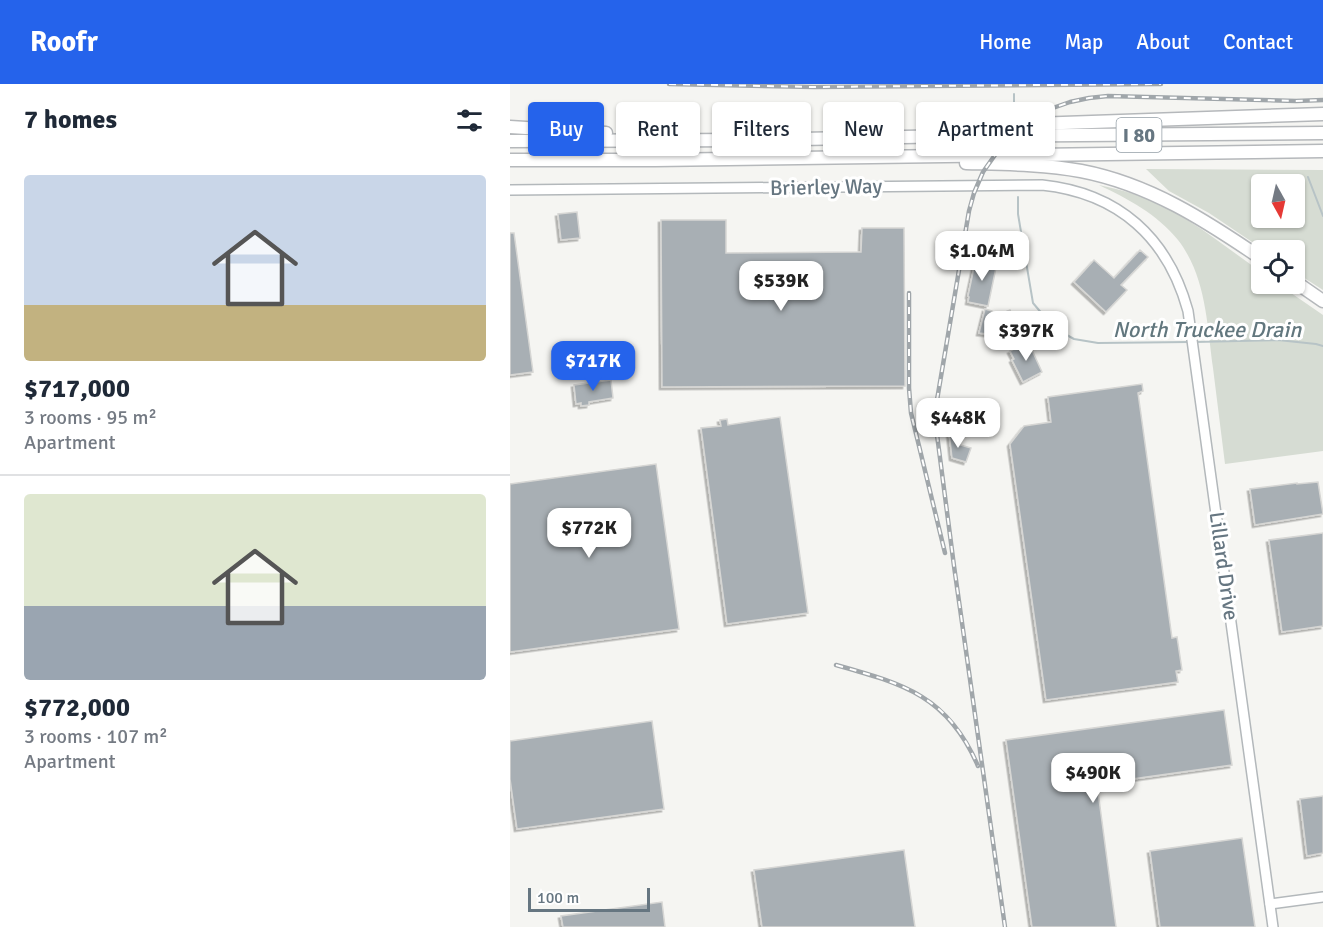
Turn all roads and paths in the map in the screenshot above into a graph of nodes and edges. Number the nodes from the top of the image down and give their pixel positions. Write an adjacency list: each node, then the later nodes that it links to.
1 (1323, 114): 2 (highway)
2 (1055, 124)
3 (510, 127): 4 (highway)
4 (712, 133)
5 (1323, 133): 6 (highway, I 80)
6 (1055, 135)
7 (916, 137): 8 (highway, I 80)
8 (811, 139)
9 (712, 140): 10 (highway, I 80)
10 (510, 141)
11 (1323, 151): 12 (highway, I 80)
12 (836, 157): 13 (highway, I 80); 16 (highway)
13 (510, 162)
14 (510, 190): 15 (street, Brierley Way)
15 (1134, 222): 20 (street, Lillard Drive)
16 (1251, 252)
17 (1305, 289): 18 (highway)
18 (1323, 301)
19 (1323, 897): 20 (street)
20 (1270, 904): 21 (street, Lillard Drive)
21 (1273, 927)

